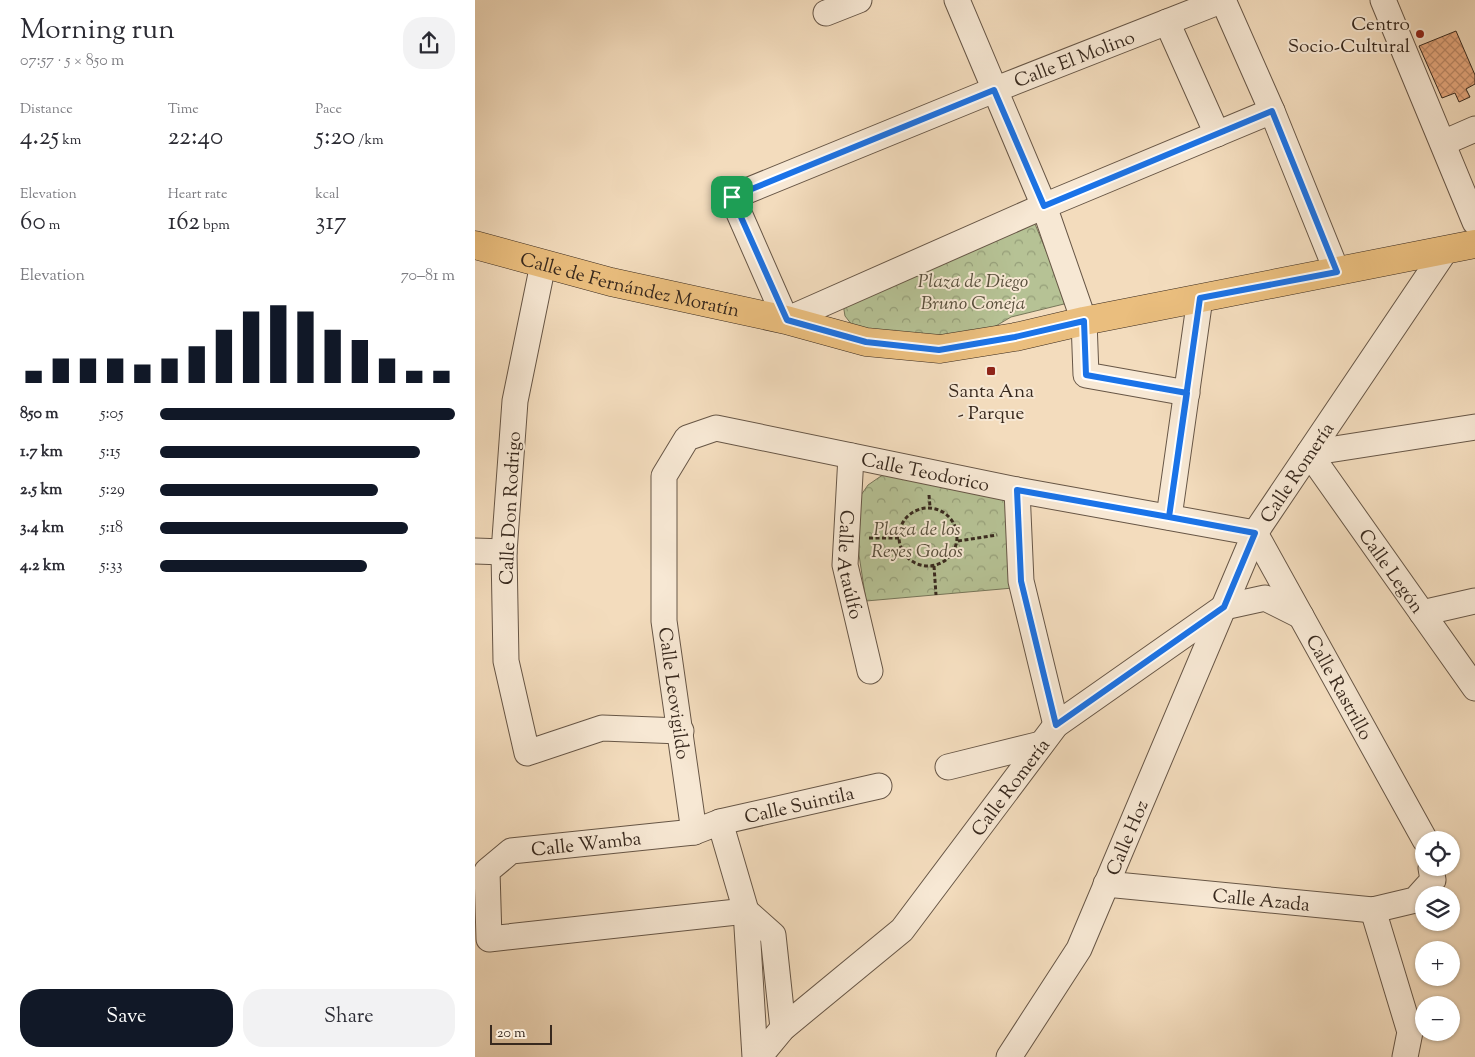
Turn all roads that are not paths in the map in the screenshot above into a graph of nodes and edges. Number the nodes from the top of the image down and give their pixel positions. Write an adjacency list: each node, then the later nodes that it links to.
1 (859, 0): 5 (street)
2 (957, 0): 7 (street)
3 (1223, 0): 6 (street, Calle El Molino); 8 (street)
4 (1383, 0): 11 (street)
5 (826, 14)
6 (1167, 22): 7 (street, Calle El Molino); 10 (street)
7 (994, 90): 12 (street); 20 (street, Calle El Molino)
8 (1272, 111): 10 (street); 18 (street)
9 (1475, 129): 11 (street)
10 (1217, 134): 12 (street)
11 (1443, 143): 13 (street)
12 (1044, 206): 20 (street); 21 (street)
13 (1475, 222)
14 (1475, 244): 16 (main road)
15 (475, 245): 17 (main road, Calle de Fernández Moratín)
16 (1445, 251): 18 (main road); 25 (street, Calle Romería)
17 (543, 264): 20 (main road, Calle de Fernández Moratín); 31 (street, Calle Don Rodrigo)
18 (1337, 272): 19 (main road)
19 (1200, 298): 21 (main road); 22 (street)
20 (787, 320): 21 (main road)
21 (1084, 321): 22 (street)
22 (1187, 393): 28 (street)
23 (1475, 427): 25 (street)
24 (687, 438): 26 (street, Calle Teodorico); 38 (street, Calle Leovigildo)
25 (1309, 454): 29 (street, Calle Romería); 34 (street, Calle Legón)
26 (851, 456): 27 (street, Calle Teodorico); 36 (street, Calle Ataúlfo)
27 (1017, 490): 28 (street, Calle Teodorico); 39 (street)
28 (1169, 517): 29 (street, Calle Teodorico)
29 (1255, 533): 33 (street, Calle Romería); 35 (street, Calle Rastrillo)
30 (475, 551): 31 (street)
31 (504, 552): 38 (street, Calle Don Rodrigo)
32 (1475, 601): 34 (street)
33 (1224, 607): 35 (street); 39 (street, Calle Romería); 46 (street, Calle Hoz)
34 (1422, 613): 37 (street, Calle Legón)
35 (1301, 616): 43 (street, Calle Rastrillo)
36 (870, 671)
37 (1475, 688)
38 (681, 731): 44 (street, Calle Leovigildo)
39 (1049, 734): 40 (street); 49 (street, Calle Romería)
40 (948, 767)
41 (879, 786): 42 (street, Calle Suintila)
42 (720, 822): 44 (street); 48 (street)
43 (1420, 831)
44 (694, 832): 48 (street, Calle Wamba)
45 (1432, 876): 47 (street, Calle Azada)
46 (1106, 884): 47 (street, Calle Azada); 51 (street, Calle Hoz)
47 (1373, 910): 52 (street)
48 (746, 911): 49 (street); 50 (street)
49 (783, 1028): 50 (street, Calle Romería)
50 (757, 1057)
51 (1009, 1057)
52 (1405, 1057)

